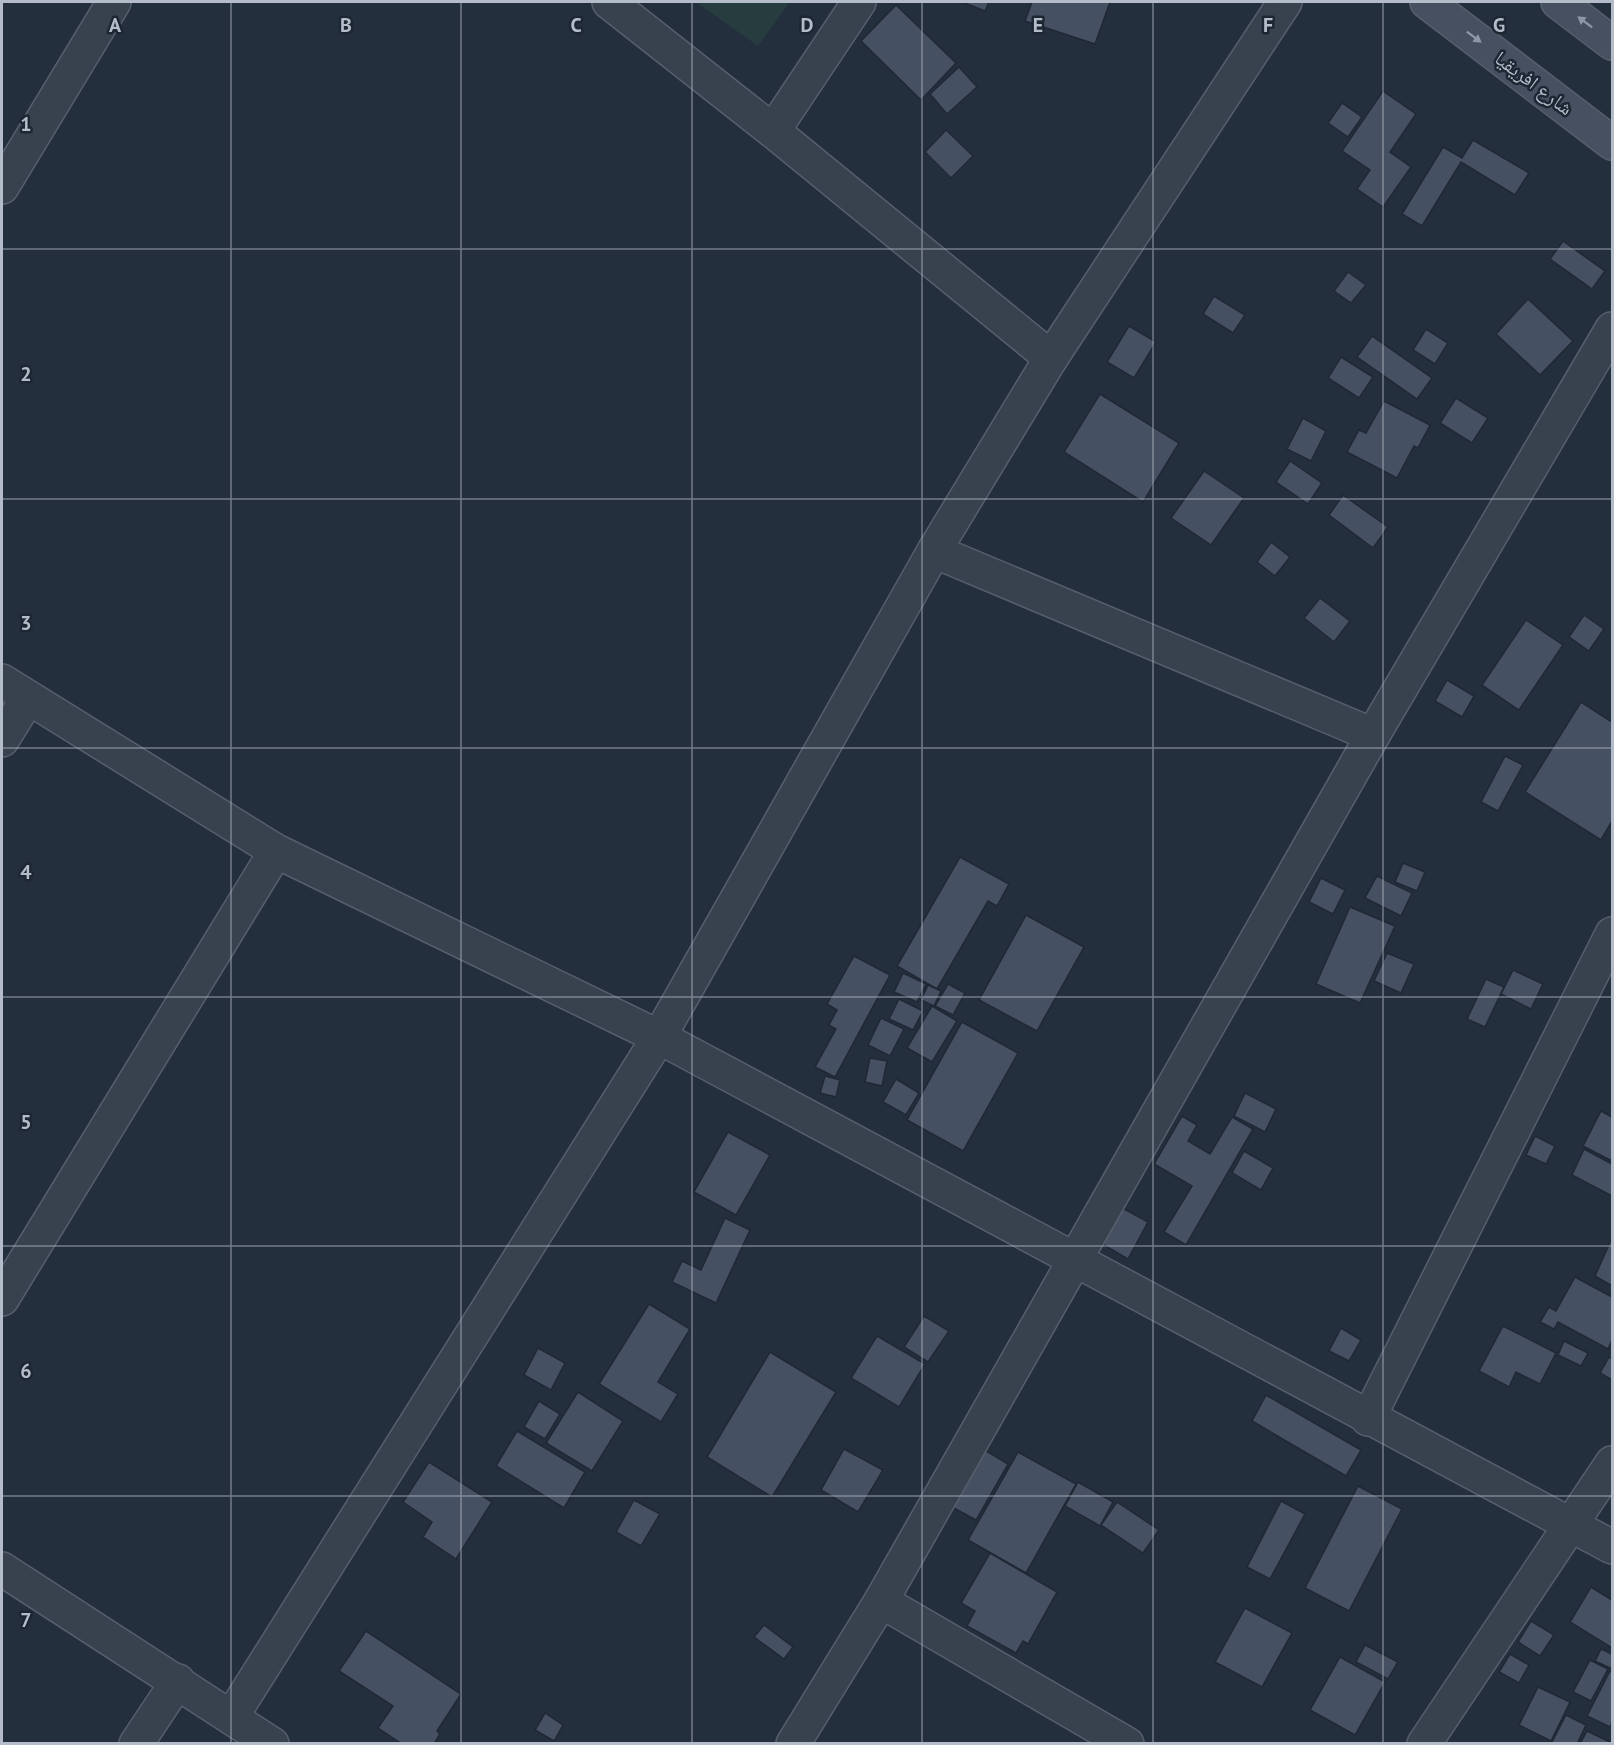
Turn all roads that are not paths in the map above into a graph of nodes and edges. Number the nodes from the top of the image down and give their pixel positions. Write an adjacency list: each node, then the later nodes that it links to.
1 (114, 2): 10 (street)
2 (609, 2): 8 (street)
3 (859, 2): 8 (street)
4 (1285, 2): 12 (street)
5 (1427, 2): 9 (street, شارع افريقيا, one-way to 9)
6 (1558, 2): 7 (street, one-way to 6)
7 (1612, 43)
8 (773, 131): 12 (street)
9 (1612, 143)
10 (2, 187)
11 (1612, 329): 15 (street)
12 (1051, 358): 13 (street)
13 (934, 551): 15 (street); 19 (street)
14 (15, 690): 16 (street); 17 (street)
15 (1373, 735): 20 (street)
16 (2, 740)
17 (276, 851): 19 (street); 21 (street)
18 (1612, 934): 22 (street)
19 (659, 1037): 20 (street); 29 (street)
20 (1076, 1261): 22 (street); 27 (street)
21 (2, 1299)
22 (1368, 1419): 24 (street)
23 (1612, 1462): 24 (street)
24 (1573, 1525): 25 (street); 34 (street)
25 (1612, 1547)
26 (2, 1569): 28 (street)
27 (881, 1601): 32 (street); 33 (street)
28 (178, 1681): 29 (street); 30 (street)
29 (232, 1716): 31 (street)
30 (136, 1743)
31 (272, 1743)
32 (793, 1743)
33 (1127, 1743)
34 (1424, 1743)

